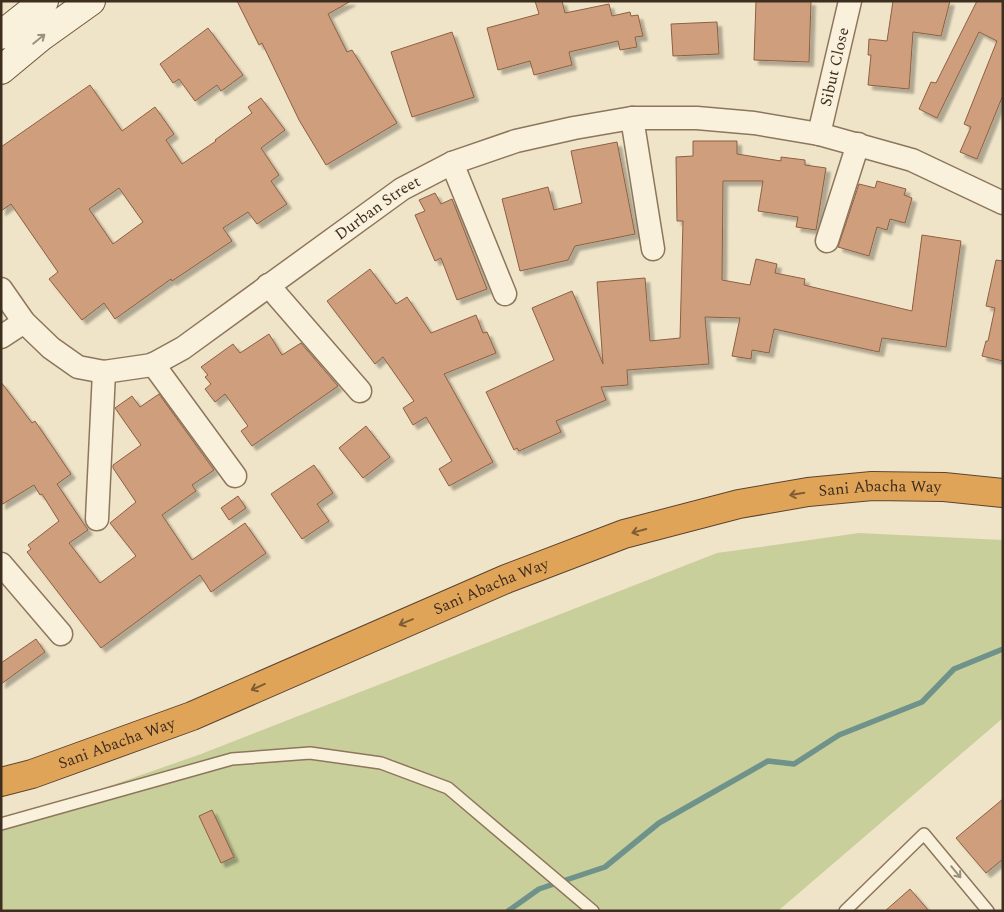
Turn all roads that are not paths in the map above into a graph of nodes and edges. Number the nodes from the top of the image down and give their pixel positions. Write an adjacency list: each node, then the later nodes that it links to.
1 (44, 1): 4 (main road)
2 (90, 1): 5 (main road, one-way to 2)
3 (850, 1): 7 (street, Sibut Close)
4 (1, 35)
5 (1, 70)
6 (632, 118): 7 (street, Durban Street); 9 (street, Durban Street); 12 (street)
7 (819, 134): 8 (street, Durban Street)
8 (858, 144): 10 (street, Durban Street); 11 (street)
9 (452, 164): 13 (street, Durban Street); 15 (street)
10 (1003, 203)
11 (827, 242)
12 (653, 249)
13 (268, 285): 18 (street, Durban Street); 20 (street)
14 (1, 289): 16 (street, Durban Street)
15 (504, 294)
16 (24, 322): 17 (street); 19 (street, Durban Street)
17 (1, 337)
18 (153, 364): 19 (street, Durban Street); 21 (street)
19 (104, 372): 23 (street)
20 (360, 391)
21 (235, 476)
22 (1003, 493): 26 (highway, Sani Abacha Way, one-way to 26)
23 (97, 519)
24 (1, 564): 25 (street)
25 (60, 634)
26 (1, 782)
27 (1, 824): 28 (lane)
28 (593, 911)
29 (845, 911): 30 (lane, one-way to 30)
30 (988, 911)

